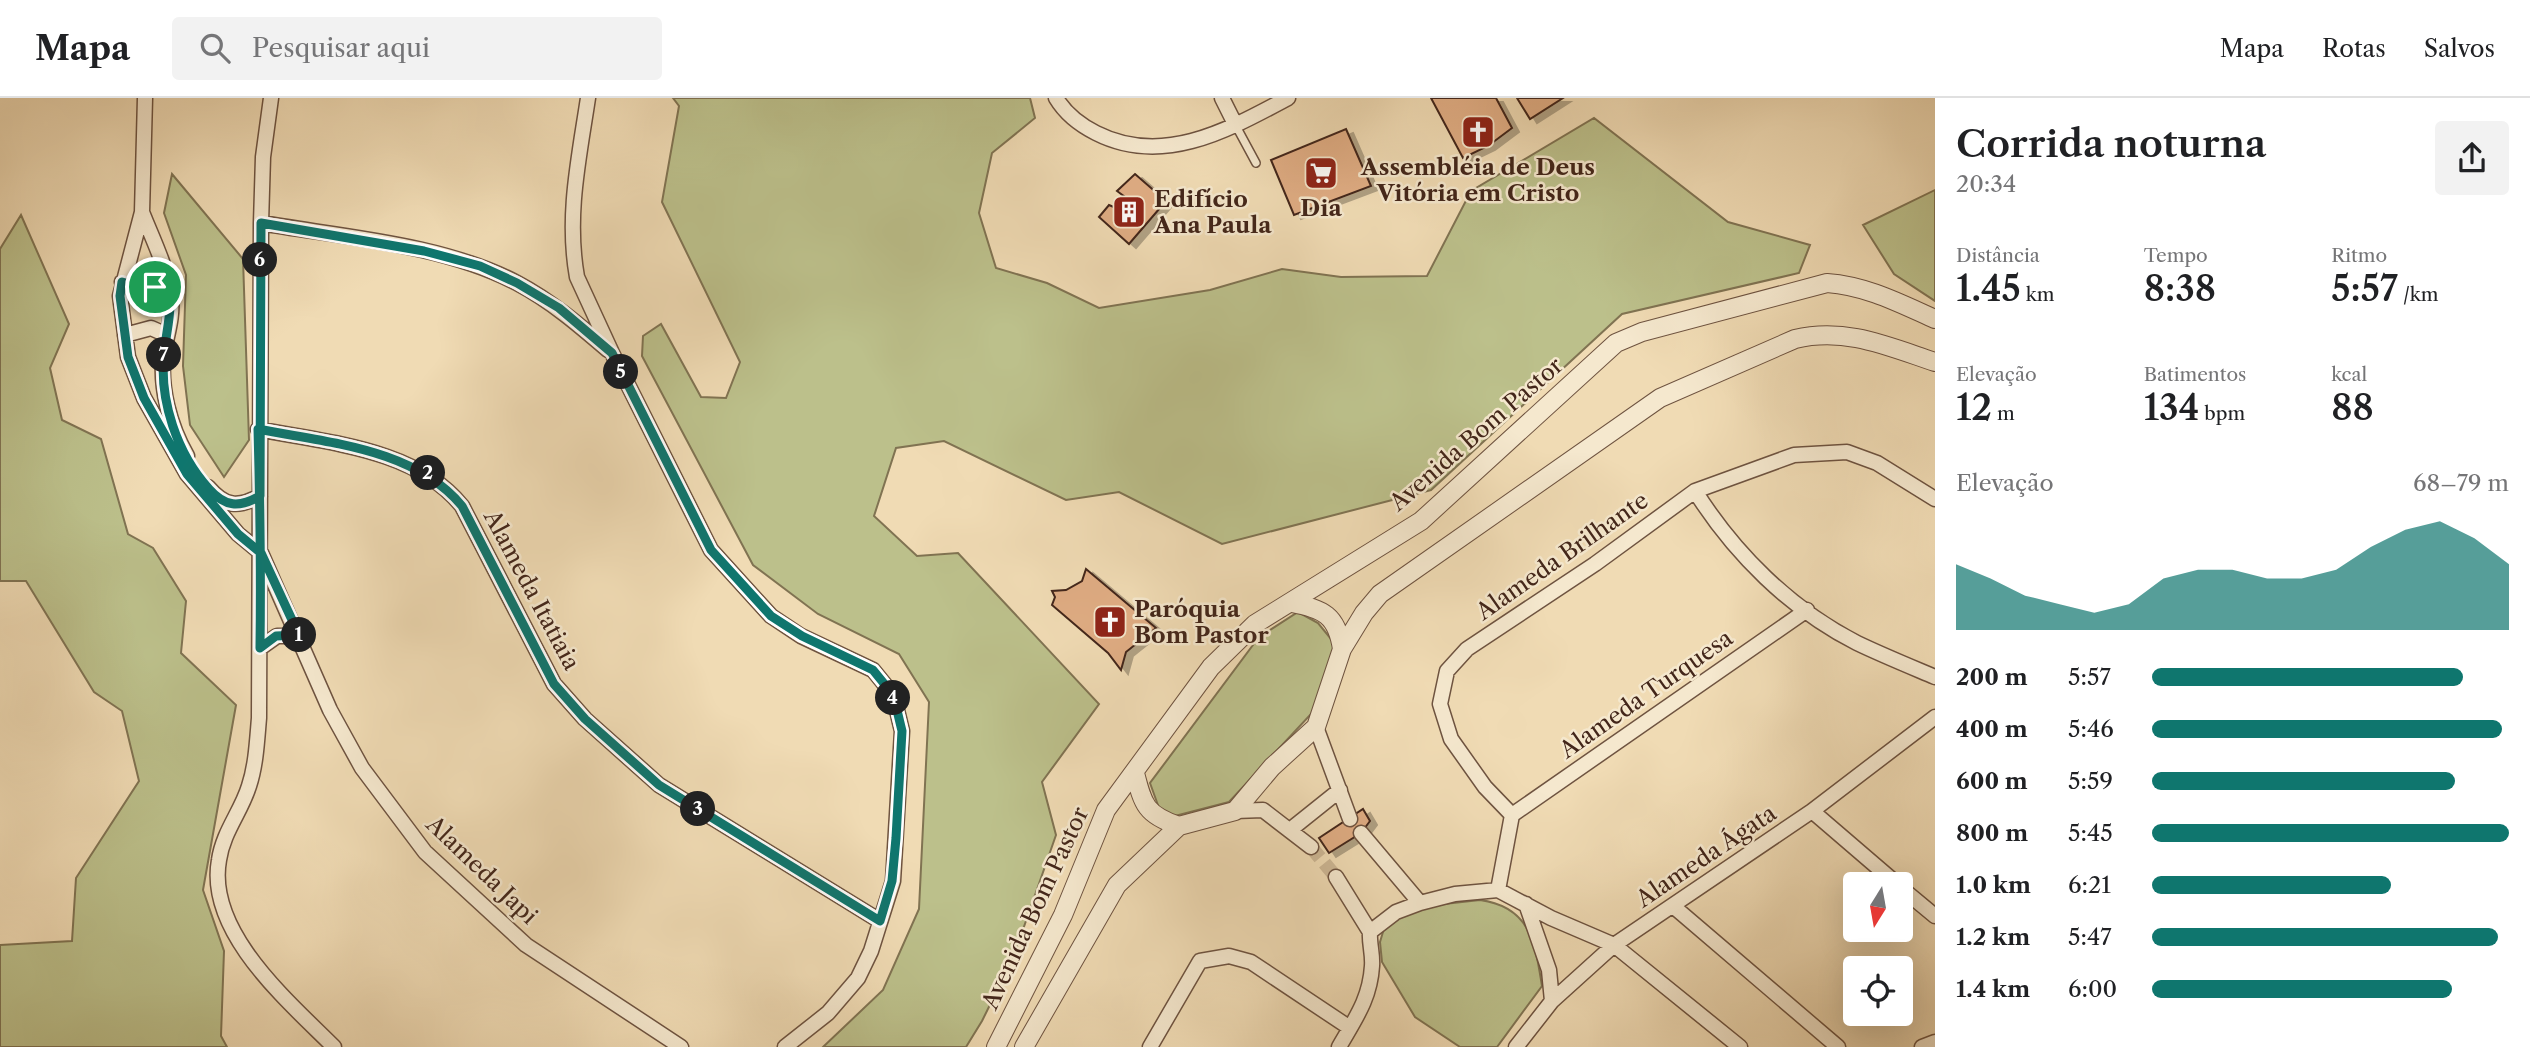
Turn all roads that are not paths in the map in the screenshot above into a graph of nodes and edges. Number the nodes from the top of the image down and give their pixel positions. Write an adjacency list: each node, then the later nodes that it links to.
1 (145, 98): 9 (street)
2 (271, 98): 10 (street)
3 (588, 98): 16 (street)
4 (1056, 98): 7 (street)
5 (1222, 98): 7 (street)
6 (1288, 98): 7 (street)
7 (1236, 126): 8 (lane)
8 (1256, 163)
9 (142, 212): 11 (street); 12 (street)
10 (261, 223): 16 (street); 18 (street)
11 (166, 274): 12 (street); 15 (street)
12 (122, 282): 14 (street)
13 (1935, 319): 23 (street, Avenida Bom Pastor)
14 (125, 335): 15 (street); 22 (street)
15 (167, 335): 20 (street)
16 (612, 353): 49 (street)
17 (1935, 362): 27 (street)
18 (258, 429): 20 (street); 49 (street, Alameda Itatiaia)
19 (1695, 491): 21 (street, Alameda Brilhante); 24 (street); 35 (street, Alameda Brilhante)
20 (260, 496): 22 (street)
21 (1935, 499)
22 (261, 553): 25 (street, Alameda Japi); 26 (street)
23 (1292, 603): 27 (street); 31 (street, Avenida Bom Pastor)
24 (1807, 610): 28 (street); 35 (street, Alameda Turquesa)
25 (299, 635): 26 (street); 56 (street, Alameda Japi)
26 (260, 648): 55 (street)
27 (1342, 649): 30 (street)
28 (1935, 677)
29 (1935, 717): 34 (street, Alameda Ágata)
30 (1316, 727): 32 (street); 33 (street)
31 (1135, 773): 37 (street); 58 (street, Avenida Bom Pastor)
32 (1339, 790): 36 (street); 38 (street)
33 (1235, 811): 37 (street); 38 (street)
34 (1812, 811): 41 (street); 47 (street, Alameda Ágata)
35 (1512, 815): 43 (street)
36 (1350, 820)
37 (1179, 826): 59 (street)
38 (1290, 830): 40 (street)
39 (1362, 832): 45 (street)
40 (1311, 847)
41 (1884, 872)
42 (1336, 877): 50 (street)
43 (1498, 890): 45 (street); 46 (street)
44 (1913, 897): 48 (street)
45 (1420, 903): 50 (street)
46 (1526, 904): 51 (street); 52 (street)
47 (1673, 906): 51 (street, Alameda Ágata); 64 (street)
48 (1935, 916)
49 (880, 921): 57 (street)
50 (1370, 935): 53 (street)
51 (1614, 945): 52 (street, Alameda Ágata); 63 (street)
52 (1552, 1001): 62 (street, Alameda Ágata)
53 (1350, 1028): 60 (street); 61 (street)
54 (1935, 1042): 65 (street)
55 (334, 1047)
56 (681, 1047)
57 (785, 1047)
58 (996, 1047)
59 (1024, 1047)
60 (1150, 1047)
61 (1339, 1047)
62 (1516, 1047)
63 (1740, 1047)
64 (1838, 1047)
65 (1922, 1047)

